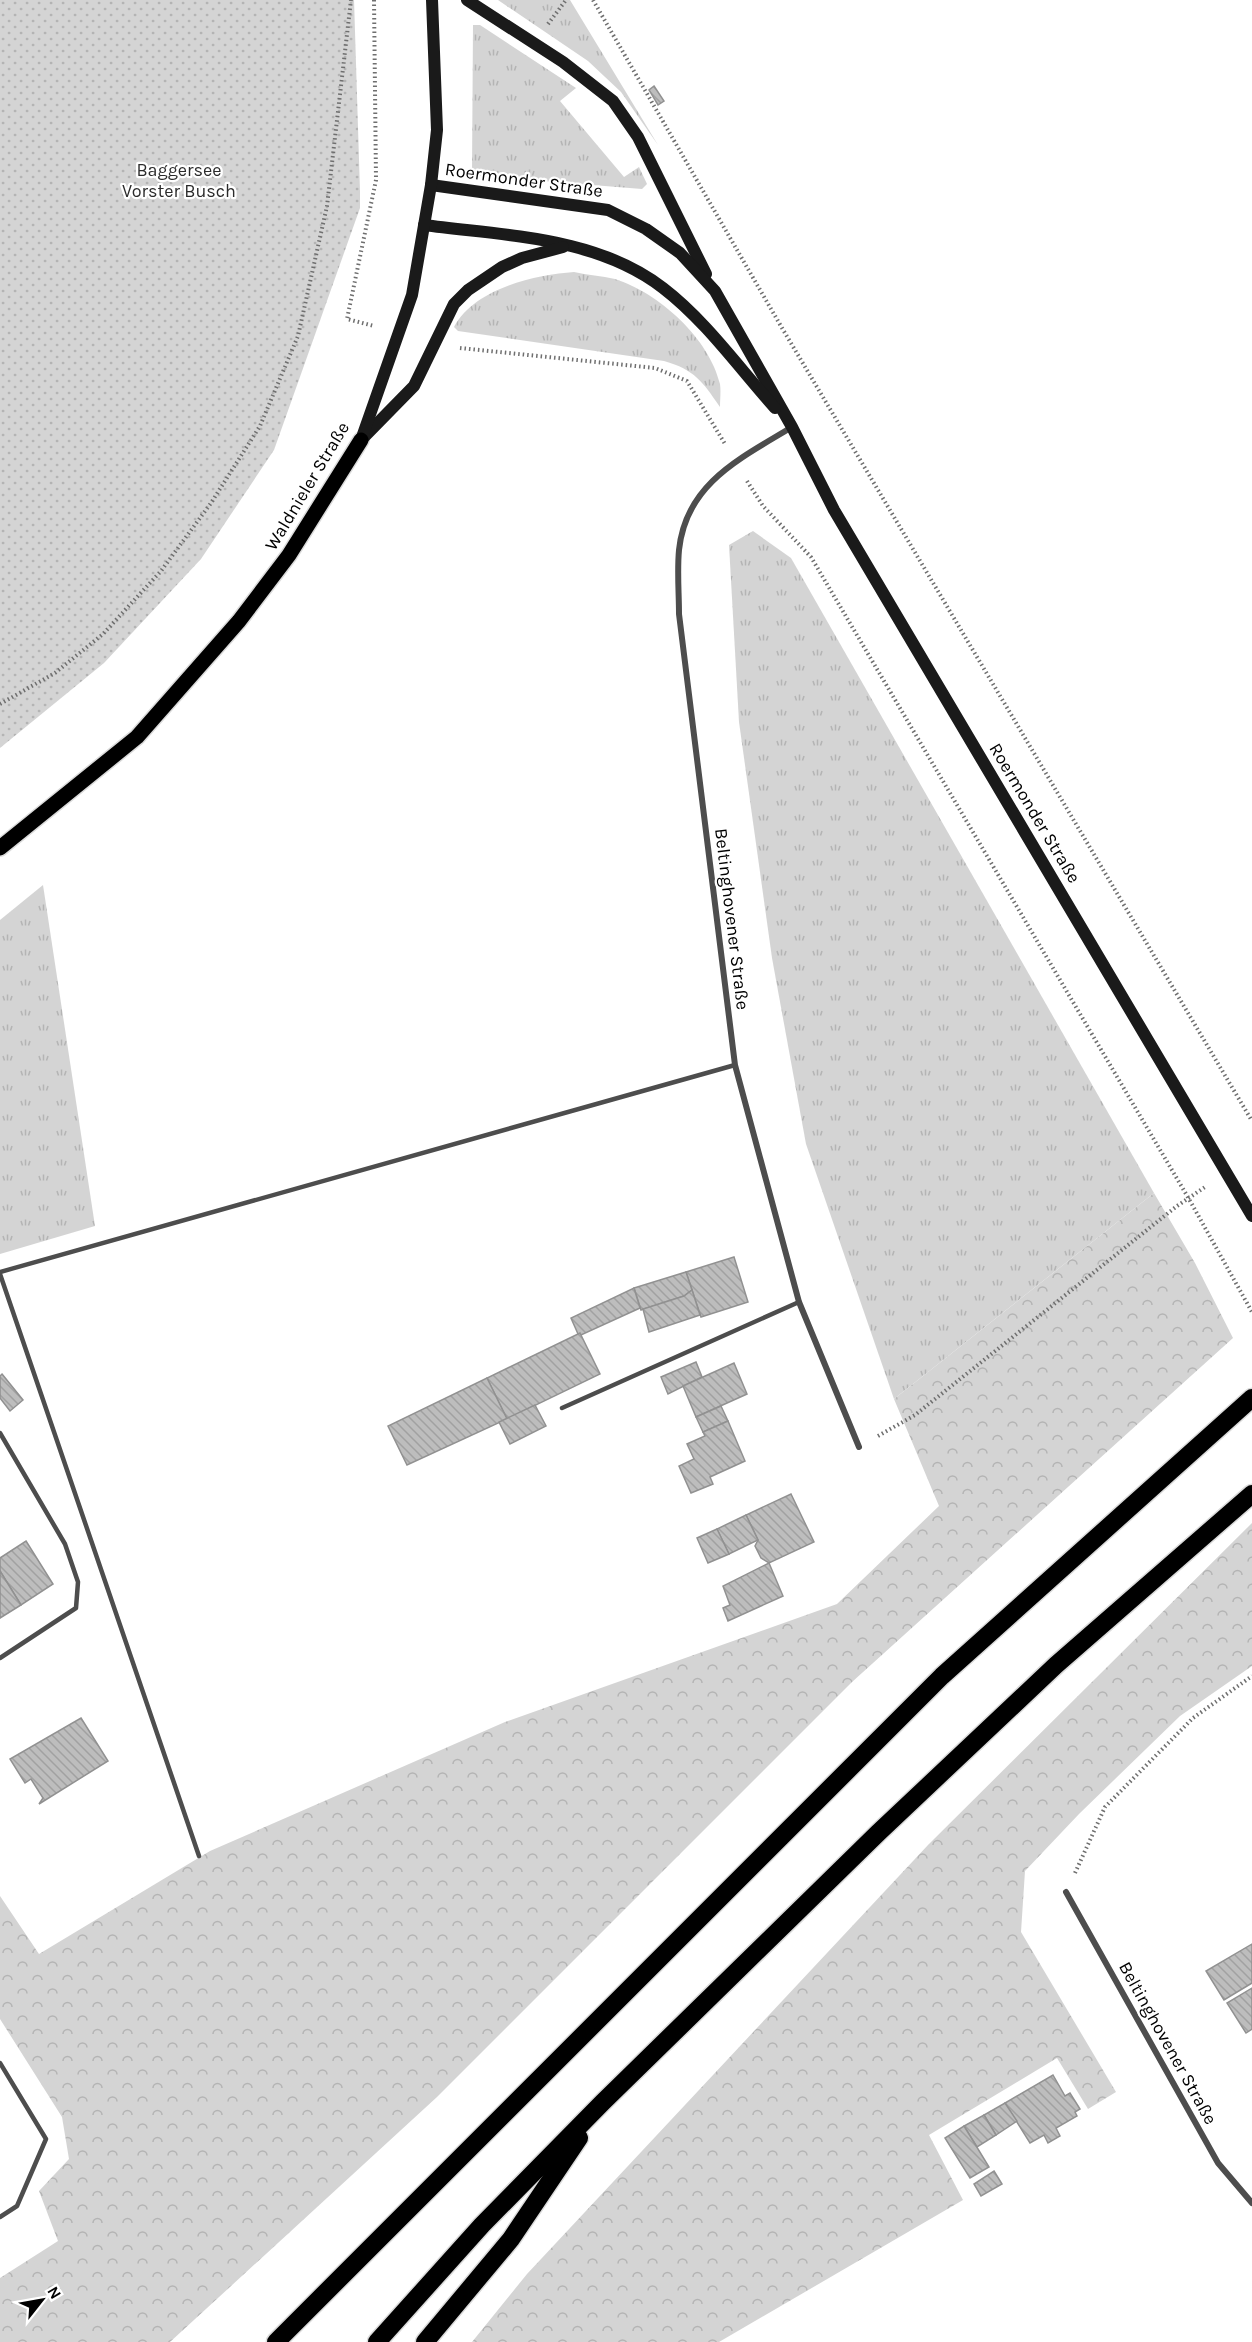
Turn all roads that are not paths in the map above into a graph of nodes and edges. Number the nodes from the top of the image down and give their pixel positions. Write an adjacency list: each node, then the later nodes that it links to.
1 (432, 0): 3 (main road, Waldnieler Straße)
2 (467, 0): 6 (main road)
3 (431, 185): 4 (main road, Waldnieler Straße); 6 (main road, Roermonder Straße)
4 (424, 225): 5 (main road, Roermonder Straße); 8 (main road, Waldnieler Straße)
5 (570, 245): 7 (main road, Roermonder Straße); 8 (main road)
6 (715, 291): 7 (main road, Roermonder Straße)
7 (792, 427): 10 (street, Beltinghovener Straße); 11 (main road, Roermonder Straße)
8 (361, 440): 9 (main road, Waldnieler Straße)
9 (0, 848)
10 (735, 1065): 12 (lane); 13 (street, Beltinghovener Straße)
11 (1252, 1216)
12 (0, 1273): 20 (lane)
13 (799, 1302): 15 (lane); 17 (street, Beltinghovener Straße)
14 (1252, 1398): 26 (highway)
15 (562, 1408)
16 (0, 1433): 19 (lane)
17 (859, 1447)
18 (1252, 1494): 23 (highway)
19 (0, 1658)
20 (199, 1856)
21 (1066, 1892): 24 (street, Beltinghovener Straße)
22 (0, 2063): 25 (lane)
23 (603, 2102): 27 (highway); 28 (highway)
24 (1252, 2203)
25 (0, 2217)
26 (276, 2342)
27 (377, 2342)
28 (425, 2342)

